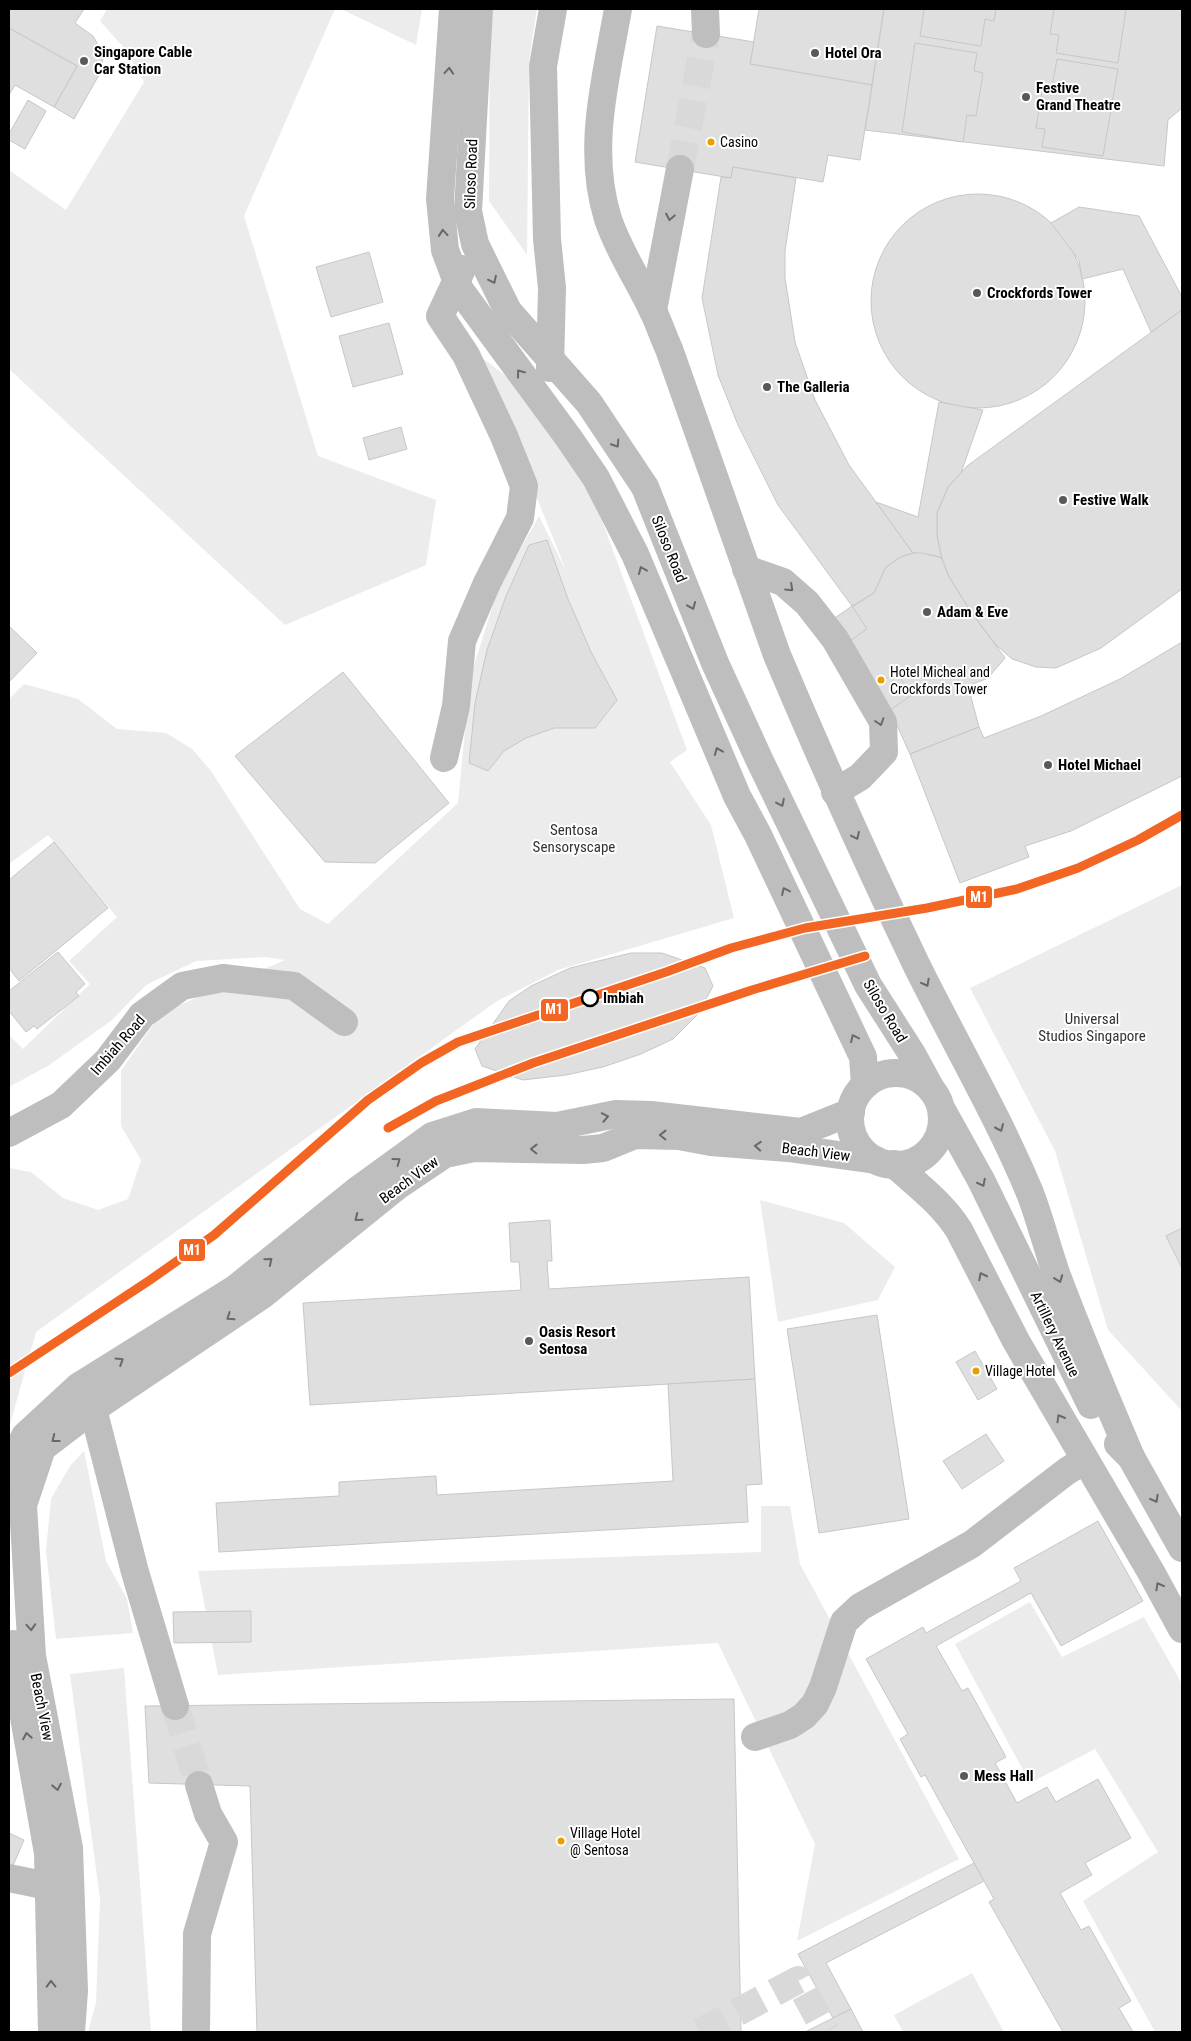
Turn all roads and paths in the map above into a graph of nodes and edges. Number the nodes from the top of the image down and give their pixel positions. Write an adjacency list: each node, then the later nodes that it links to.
1 (453, 9): 7 (street, Siloso Road, one-way to 1)
2 (479, 9): 6 (street, Siloso Road)
3 (552, 9): 9 (street)
4 (618, 9): 8 (street)
5 (680, 170): 8 (street, one-way to 8)
6 (475, 244): 7 (street); 9 (street, Siloso Road, one-way to 9)
7 (456, 280): 10 (street, Siloso Road, one-way to 7); 12 (street)
8 (653, 310): 11 (street)
9 (550, 359): 10 (street); 16 (street, Siloso Road, one-way to 16)
10 (550, 412): 15 (street, Siloso Road, one-way to 10)
11 (746, 569): 13 (street); 13 (street, one-way to 13)
12 (444, 758)
13 (835, 792): 21 (street, one-way to 21)
14 (344, 1022): 18 (street, Imbiah Road)
15 (865, 1085): 16 (street, Artillery Avenue); 17 (street)
16 (936, 1099): 19 (street); 21 (street, Artillery Avenue, one-way to 21)
17 (851, 1112): 19 (street); 20 (street, Beach View, one-way to 17)
18 (9, 1133)
19 (885, 1162): 20 (street, Beach View, one-way to 20); 22 (street, one-way to 19)
20 (86, 1398): 23 (street, Beach View); 27 (street); 31 (street, Beach View, one-way to 31)
21 (1131, 1457): 25 (street, Artillery Avenue, one-way to 25)
22 (1085, 1460): 26 (street, one-way to 22); 28 (street)
23 (9, 1497)
24 (9, 1520): 31 (street, Beach View, one-way to 24)
25 (1182, 1548)
26 (1182, 1629)
27 (175, 1706)
28 (755, 1737)
29 (199, 1785): 34 (street)
30 (9, 1878): 31 (street)
31 (59, 1889): 32 (street, Beach View, one-way to 31); 33 (street, Beach View)
32 (52, 2032)
33 (71, 2032)
34 (196, 2032)

